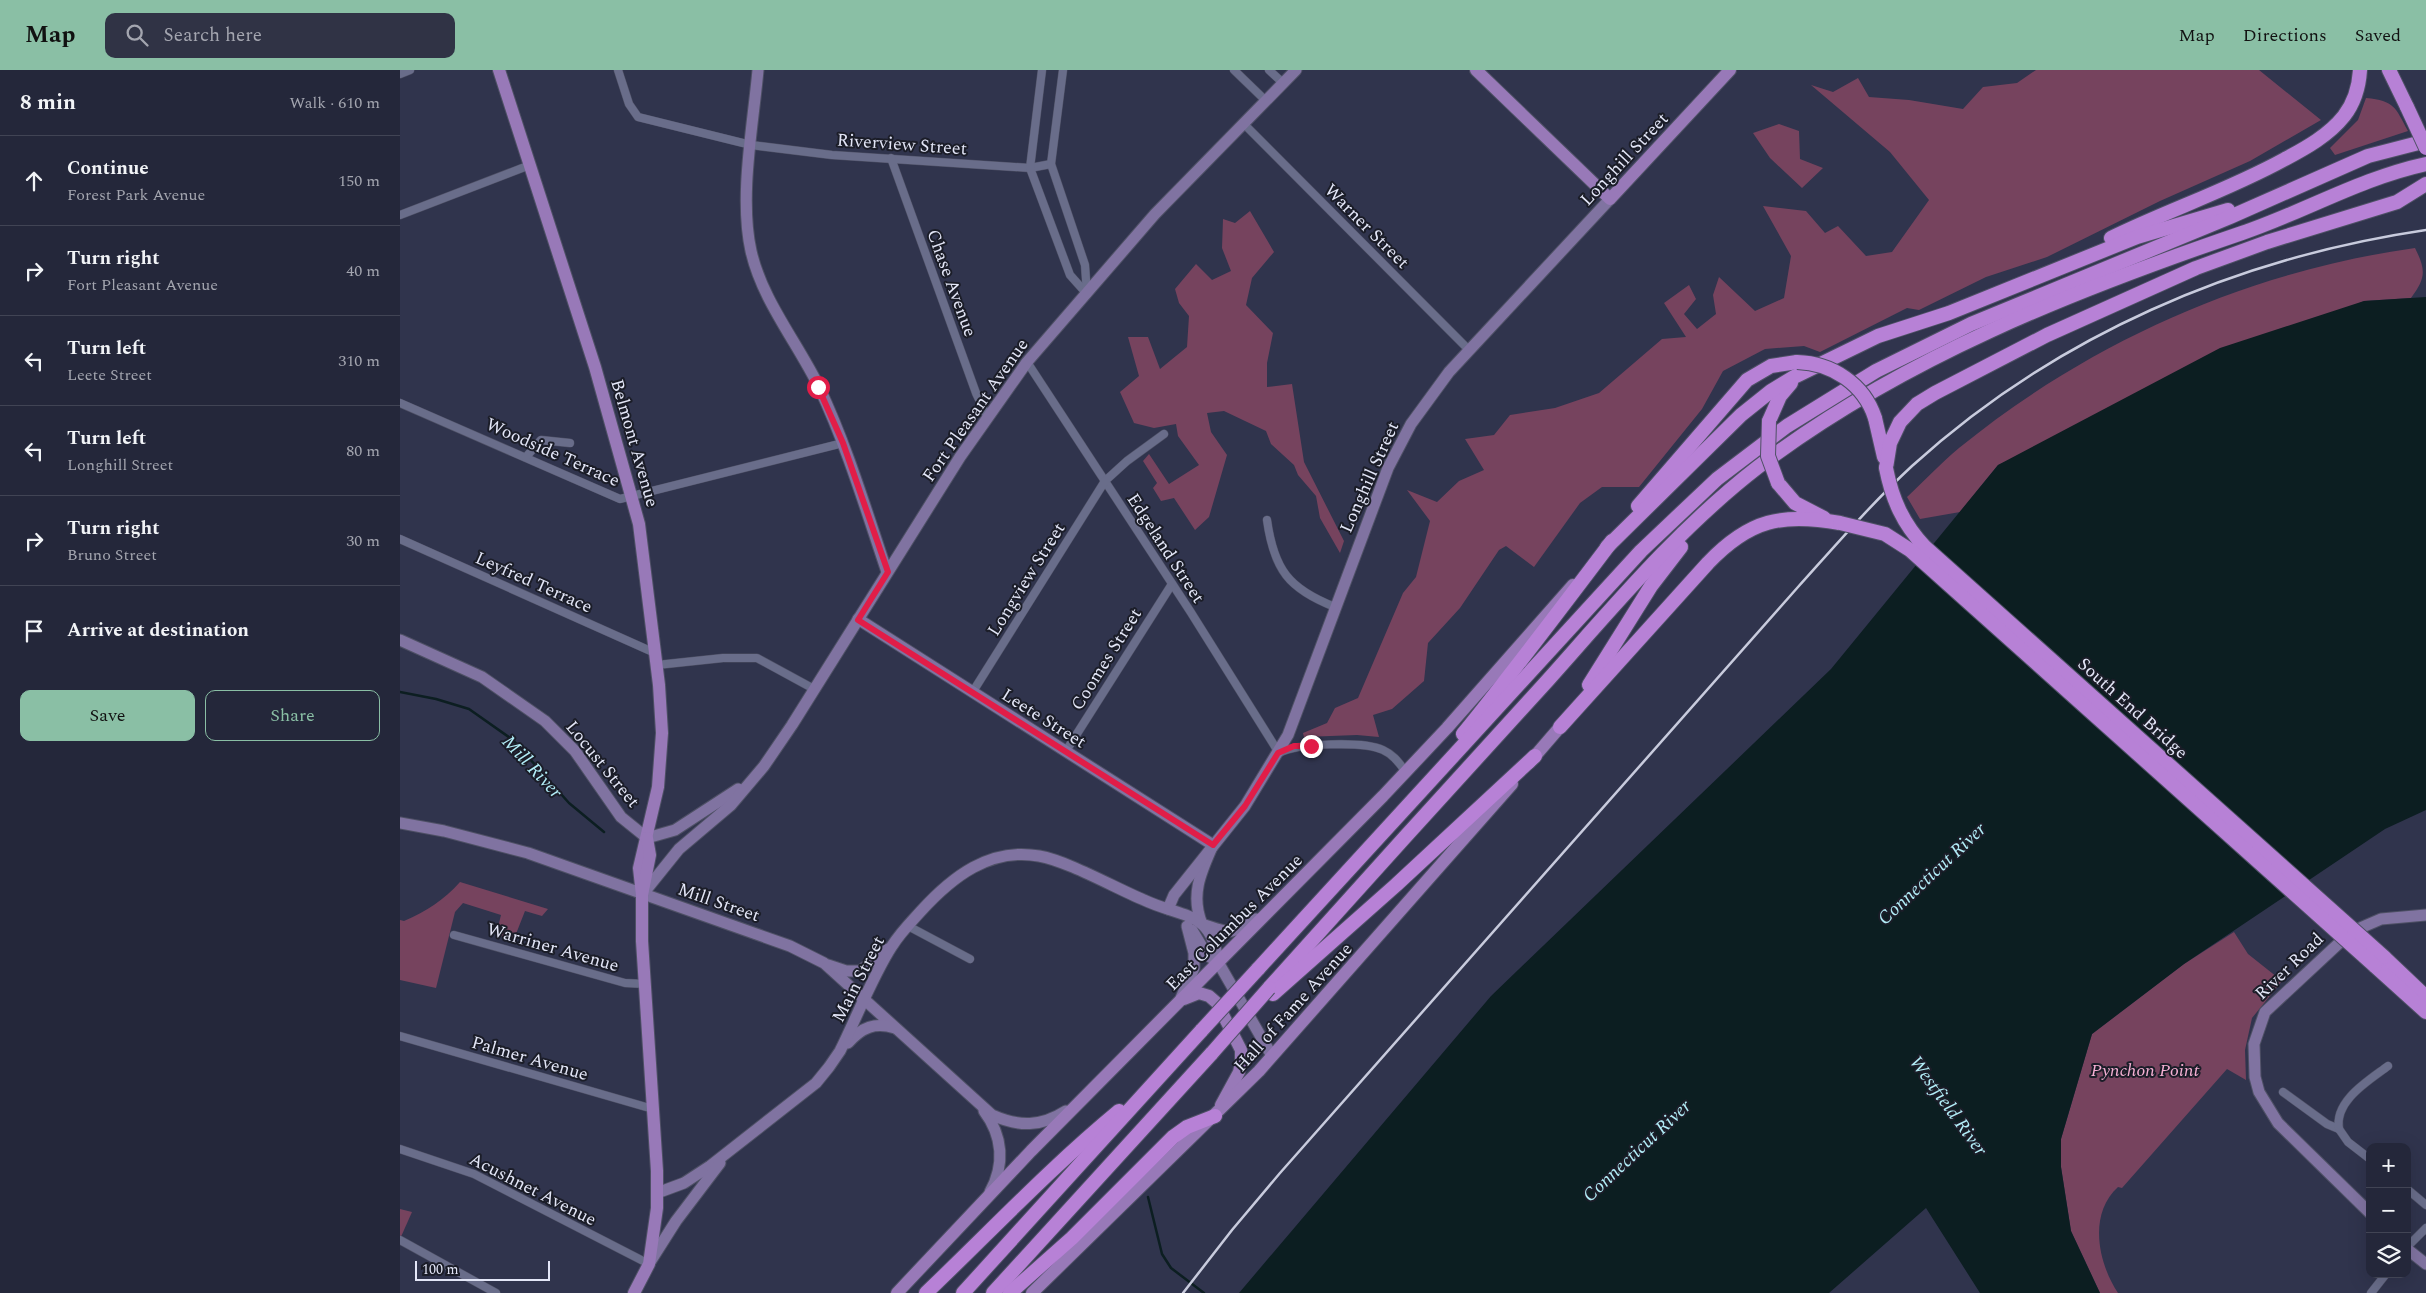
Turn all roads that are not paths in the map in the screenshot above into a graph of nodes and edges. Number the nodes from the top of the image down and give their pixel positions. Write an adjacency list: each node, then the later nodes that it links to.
1 (410, 70): 14 (street)
2 (499, 70): 24 (main road, Belmont Avenue)
3 (618, 70): 19 (street, Riverview Street)
4 (758, 70): 19 (street)
5 (1042, 70): 25 (street)
6 (1063, 70): 22 (street)
7 (1234, 70): 16 (street)
8 (1269, 70): 15 (street)
9 (1296, 70): 15 (street, Fort Pleasant Avenue)
10 (1476, 70): 28 (main road)
11 (1730, 70): 28 (main road, Longhill Street)
12 (2360, 70): 31 (highway)
13 (2390, 70): 20 (highway, bridge)
14 (400, 74)
15 (1283, 83): 16 (street, Fort Pleasant Avenue)
16 (1265, 100): 17 (street, Fort Pleasant Avenue)
17 (1243, 122): 32 (street, Fort Pleasant Avenue); 34 (street, Warner Street)
18 (2426, 141): 27 (highway)
19 (751, 145): 21 (street, Riverview Street); 41 (street)
20 (2426, 148)
21 (891, 158): 25 (street, Riverview Street); 38 (street, Chase Avenue)
22 (1051, 164): 25 (street, Riverview Street); 32 (street)
23 (2426, 164): 30 (highway)
24 (530, 165): 29 (street); 46 (main road, Belmont Avenue)
25 (1030, 168): 32 (street)
26 (2426, 184): 33 (highway)
27 (2285, 194): 31 (highway); 66 (highway)
28 (1610, 199): 34 (street, Longhill Street)
29 (400, 215)
30 (2246, 232): 33 (highway); 44 (highway)
31 (2036, 276): 36 (highway)
32 (1087, 294): 35 (street, Fort Pleasant Avenue)
33 (2046, 335): 43 (highway)
34 (1469, 350): 54 (street, Longhill Street)
35 (1027, 362): 38 (street, Fort Pleasant Avenue); 45 (street, Edgeland Street)
36 (1802, 366): 43 (highway, South End Bridge, bridge); 48 (highway, bridge); 50 (highway); 50 (highway)
37 (400, 404): 42 (street, Woodside Terrace)
38 (987, 416): 52 (street, Fort Pleasant Avenue)
39 (1164, 434): 45 (street, Longview Street)
40 (570, 443): 42 (street)
41 (843, 443): 46 (street, Woodside Terrace); 52 (street)
42 (526, 457): 46 (street, Woodside Terrace)
43 (1886, 468): 81 (highway, South End Bridge, bridge)
44 (1747, 476): 60 (highway); 85 (highway)
45 (1105, 481): 53 (street, Edgeland Street); 59 (street, Longview Street)
46 (632, 496): 57 (main road, Belmont Avenue)
47 (1267, 520): 54 (street)
48 (1837, 522): 60 (highway); 81 (highway, South End Bridge, bridge)
49 (400, 539): 57 (street, Leyfred Terrace)
50 (1607, 547): 51 (highway)
51 (1588, 570): 64 (main road, East Columbus Avenue); 66 (highway)
52 (888, 572): 55 (street, Fort Pleasant Avenue)
53 (1172, 584): 61 (street, Coomes Street); 62 (street, Edgeland Street)
54 (1334, 607): 62 (street, Longhill Street)
55 (858, 620): 58 (street, Fort Pleasant Avenue); 59 (street, Leete Street)
56 (400, 640): 68 (street, Locust Street)
57 (656, 659): 58 (street); 68 (main road, Belmont Avenue)
58 (814, 689): 65 (street, Fort Pleasant Avenue)
59 (972, 693): 61 (street, Leete Street)
60 (1560, 727): 63 (main road, Hall of Fame Avenue)
61 (1066, 751): 69 (street, Leete Street)
62 (1278, 753): 64 (street); 69 (street, Longhill Street)
63 (1535, 756): 85 (highway); 94 (main road, Hall of Fame Avenue)
64 (1406, 772): 71 (main road, East Columbus Avenue)
65 (748, 783): 68 (street, Fort Pleasant Avenue); 70 (street, Fort Pleasant Avenue)
66 (1392, 822): 96 (highway, bridge)
67 (400, 823): 70 (street, Mill Street)
68 (647, 838): 70 (main road)
69 (1213, 845): 72 (street, Longhill Street); 74 (street)
70 (642, 895): 82 (street, Mill Street); 83 (main road)
71 (1273, 907): 74 (street); 80 (main road, East Columbus Avenue)
72 (1168, 909): 74 (street, Main Street); 75 (street, Main Street); 76 (street, Main Street)
73 (2426, 915): 110 (street, River Road)
74 (1202, 924): 80 (street, Main Street)
75 (908, 926): 78 (street, Main Street); 79 (street)
76 (1187, 926): 80 (street, Main Street); 88 (street)
77 (454, 935): 83 (street, Warriner Avenue)
78 (892, 946): 82 (street); 87 (street, Main Street)
79 (970, 958)
80 (1218, 962): 88 (main road, East Columbus Avenue); 94 (street, Main Street)
81 (2379, 962): 84 (highway); 86 (highway)
82 (824, 963): 87 (street, Mill Street)
83 (645, 984): 100 (main road)
84 (2426, 988)
85 (1271, 991): 123 (highway, bridge)
86 (2419, 998): 89 (highway); 90 (highway)
87 (865, 999): 91 (street, Mill Street); 93 (street, Main Street)
88 (1180, 1001): 99 (main road, East Columbus Avenue); 101 (main road)
89 (2426, 1012)
90 (2426, 1017)
91 (899, 1030): 93 (street); 98 (street, Mill Street)
92 (400, 1036): 100 (street, Palmer Avenue)
93 (840, 1051): 103 (street, Main Street)
94 (1272, 1056): 101 (main road, Hall of Fame Avenue)
95 (2388, 1066): 102 (street)
96 (1156, 1081): 121 (highway); 122 (highway)
97 (2283, 1092): 102 (street)
98 (978, 1104): 99 (street, Mill Street); 108 (street, Mill Street)
99 (1076, 1105): 108 (main road, East Columbus Avenue)
100 (653, 1108): 107 (main road)
101 (1215, 1116): 124 (highway); 125 (main road, Hall of Fame Avenue)
102 (2339, 1130): 105 (street)
103 (735, 1148): 107 (street, Main Street); 115 (street, Main Street)
104 (400, 1149): 115 (street, Acushnet Avenue)
105 (2366, 1156)
106 (2411, 1192): 109 (street)
107 (657, 1194): 115 (main road, Main Street)
108 (986, 1199): 120 (main road, East Columbus Avenue)
109 (2426, 1205)
110 (2366, 1209)
111 (2426, 1228): 113 (street)
112 (400, 1240): 118 (street)
113 (2411, 1244)
114 (2411, 1251): 116 (street)
115 (649, 1264): 119 (main road, Main Street)
116 (2426, 1264)
117 (2383, 1278): 126 (street)
118 (496, 1293)
119 (634, 1293)
120 (896, 1293)
121 (926, 1293)
122 (963, 1293)
123 (993, 1293)
124 (1010, 1293)
125 (1032, 1293)
126 (2372, 1293)

